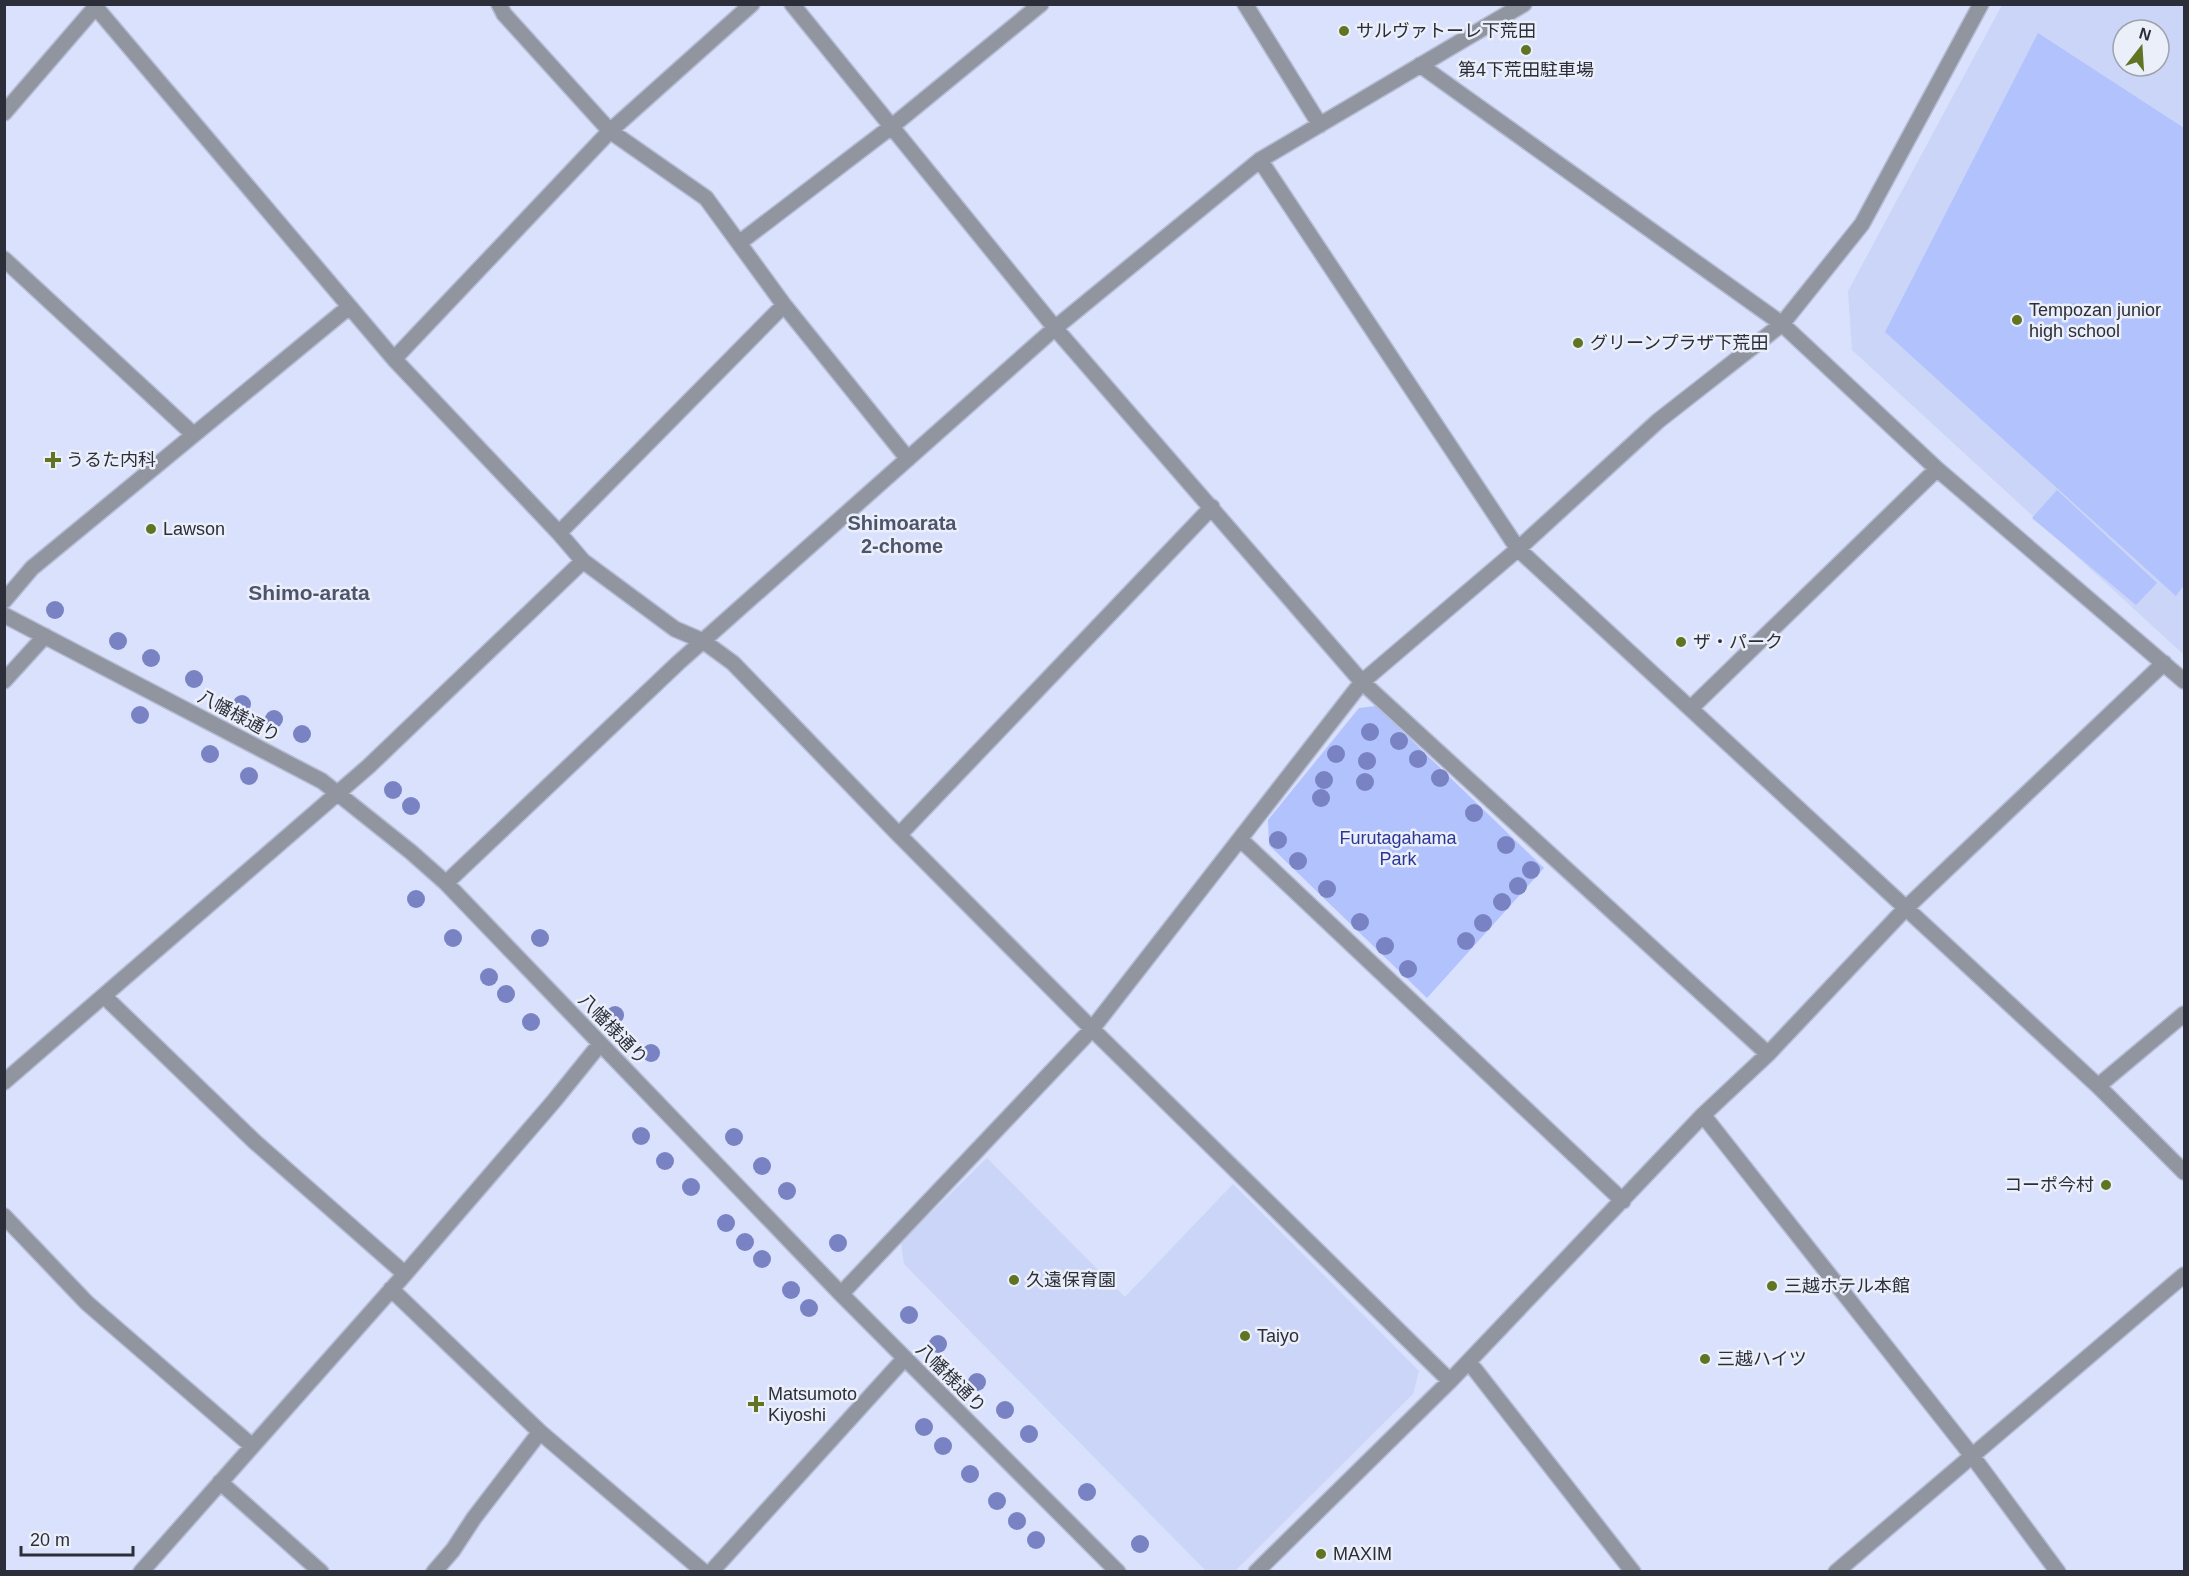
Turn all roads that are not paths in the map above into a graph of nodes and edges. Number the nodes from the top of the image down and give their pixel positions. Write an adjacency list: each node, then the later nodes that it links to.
1 (499, 4): 13 (street)
2 (752, 4): 13 (street)
3 (792, 4): 12 (street)
4 (1041, 4): 12 (street)
5 (1245, 4): 11 (street)
6 (1524, 4): 9 (street)
7 (1982, 4): 19 (street)
8 (95, 6): 10 (street); 18 (street)
9 (1420, 65): 11 (street); 19 (street)
10 (4, 113)
11 (1320, 125): 14 (street)
12 (891, 127): 15 (street); 20 (street)
13 (610, 131): 15 (street); 21 (street)
14 (1260, 160): 20 (street); 27 (street)
15 (739, 243): 17 (street)
16 (4, 259): 22 (street)
17 (784, 305): 23 (street); 26 (street)
18 (349, 307): 21 (street); 22 (street)
19 (1782, 324): 24 (street); 27 (street)
20 (1055, 328): 23 (street); 25 (street)
21 (394, 359): 26 (street)
22 (193, 435): 29 (street)
23 (908, 459): 32 (street)
24 (1937, 469): 33 (street); 37 (street)
25 (1212, 507): 35 (street); 39 (street)
26 (560, 533): 28 (street)
27 (1518, 549): 35 (street); 37 (street)
28 (583, 561): 32 (street); 38 (street)
29 (4, 601)
30 (4, 615): 31 (street, 八幡様通り)
31 (45, 636): 34 (street); 38 (street, 八幡様通り)
32 (704, 641): 39 (street); 41 (street)
33 (2164, 663): 36 (street); 42 (street)
34 (4, 681)
35 (1362, 681): 40 (street); 47 (street)
36 (2184, 681)
37 (1691, 708): 42 (street)
38 (338, 794): 41 (street, 八幡様通り); 43 (street)
39 (899, 835): 45 (street)
40 (1240, 838): 45 (street); 52 (street)
41 (446, 883): 46 (street, 八幡様通り)
42 (1905, 909): 47 (street); 49 (street)
43 (105, 997): 48 (street); 54 (street)
44 (2184, 1014): 49 (street)
45 (1092, 1029): 57 (street); 60 (street)
46 (600, 1044): 54 (street); 57 (street, 八幡様通り)
47 (1768, 1054): 50 (street)
48 (4, 1082)
49 (2098, 1086): 51 (street)
50 (1703, 1115): 52 (street); 63 (street)
51 (2184, 1172)
52 (1623, 1201): 59 (street)
53 (4, 1215): 62 (street)
54 (405, 1274): 56 (street)
55 (2184, 1275): 63 (street)
56 (391, 1289): 61 (street); 62 (street)
57 (841, 1294): 58 (street, 八幡様通り)
58 (904, 1359): 69 (street); 70 (street, 八幡様通り)
59 (1469, 1362): 60 (street); 72 (street)
60 (1450, 1381): 71 (street)
61 (540, 1432): 67 (street); 68 (street)
62 (252, 1446): 64 (street)
63 (1973, 1457): 73 (street); 74 (street)
64 (220, 1482): 65 (street); 66 (street)
65 (141, 1572)
66 (321, 1572)
67 (434, 1572)
68 (704, 1572)
69 (711, 1572)
70 (1118, 1572)
71 (1256, 1572)
72 (1633, 1572)
73 (1836, 1572)
74 (2058, 1572)

